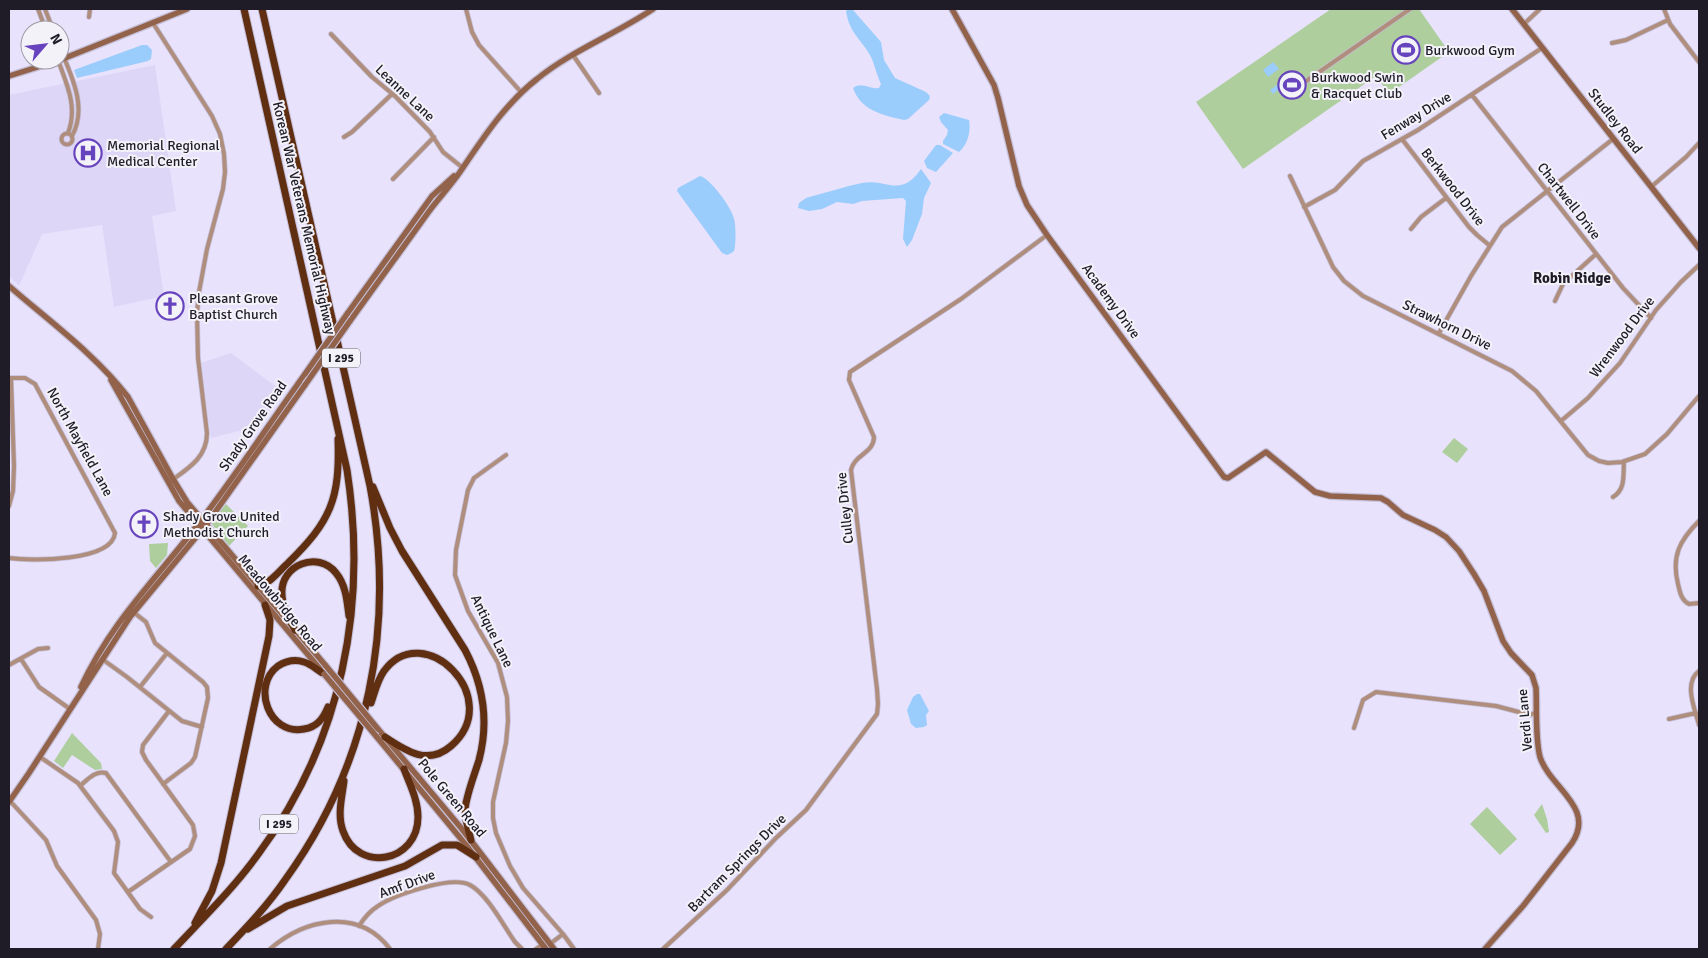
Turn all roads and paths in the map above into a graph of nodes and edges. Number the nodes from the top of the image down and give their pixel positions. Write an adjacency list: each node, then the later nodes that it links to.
1 (90, 9): 12 (street)
2 (187, 9): 14 (main road)
3 (244, 9): 56 (highway, Korean War Veterans Memorial Highway / I 295)
4 (262, 9): 60 (highway, Korean War Veterans Memorial Highway / I 295)
5 (466, 9): 26 (street)
6 (653, 9): 19 (main road, Shady Grove Road)
7 (952, 9): 44 (main road, Academy Drive)
8 (1410, 9): 25 (street)
9 (1512, 9): 15 (main road, Studley Road)
10 (1540, 9): 15 (street)
11 (1664, 9): 13 (street)
12 (89, 17)
13 (1668, 20): 17 (street); 21 (street)
14 (153, 23): 20 (main road); 61 (street)
15 (1524, 24): 18 (main road, Studley Road)
16 (331, 34): 28 (street, Leanne Lane)
17 (1612, 43)
18 (1542, 48): 29 (street, Fenway Drive); 34 (main road, Studley Road)
19 (573, 55): 26 (main road, Shady Grove Road); 27 (street)
20 (70, 56)
21 (1699, 62)
22 (28, 70): 24 (main road)
23 (63, 70): 30 (street)
24 (9, 76)
25 (1299, 86)
26 (521, 92): 36 (main road, Shady Grove Road)
27 (599, 93)
28 (392, 94): 31 (street); 32 (street, Leanne Lane)
29 (1472, 95): 33 (street, Fenway Drive); 40 (street, Chartwell Drive)
30 (70, 134)
31 (344, 137)
32 (434, 137): 36 (street, Leanne Lane); 38 (street)
33 (1402, 139): 41 (street, Berkwood Drive); 42 (street, Fenway Drive)
34 (1613, 139): 39 (main road, Studley Road); 40 (street)
35 (1699, 143): 39 (street)
36 (463, 168): 49 (main road, Shady Grove Road)
37 (1290, 176): 42 (street, Strawhorn Drive)
38 (392, 179)
39 (1651, 187): 46 (main road, Studley Road)
40 (1548, 192): 45 (street); 47 (street, Chartwell Drive)
41 (1446, 198): 43 (street); 45 (street, Berkwood Drive)
42 (1304, 207): 53 (street, Strawhorn Drive)
43 (1411, 229)
44 (1047, 235): 62 (main road, Academy Drive); 98 (street, Culley Drive)
45 (1489, 245): 53 (street)
46 (1699, 248)
47 (1596, 254): 51 (street); 52 (street, Chartwell Drive)
48 (1699, 265): 52 (street, Wrenwood Drive)
49 (386, 266): 66 (main road, Shady Grove Road, bridge); 66 (main road, Shady Grove Road, bridge)
50 (9, 286): 61 (main road, Meadowbridge Road)
51 (1555, 302)
52 (1650, 318): 57 (street, Wrenwood Drive)
53 (1439, 333): 57 (street, Strawhorn Drive)
54 (10, 378): 64 (street); 67 (street, North Mayfield Lane)
55 (1699, 396): 59 (street)
56 (337, 421): 68 (highway); 72 (highway, Korean War Veterans Memorial Highway / I 295)
57 (1561, 421): 59 (street, Strawhorn Drive)
58 (506, 455): 109 (street, Antique Lane)
59 (1624, 461): 63 (street)
60 (366, 468): 85 (highway, Korean War Veterans Memorial Highway / I 295); 100 (highway)
61 (170, 481): 66 (main road, Meadowbridge Road)
62 (1330, 496): 86 (main road, Verdi Lane)
63 (1613, 497)
64 (9, 506)
65 (1699, 521): 69 (street)
66 (202, 525): 68 (main road, Meadowbridge Road); 70 (main road, Meadowbridge Road); 71 (main road, Shady Grove Road)
67 (9, 558)
68 (258, 586): 73 (main road, Meadowbridge Road)
69 (1699, 603)
70 (265, 605): 79 (main road, Meadowbridge Road); 107 (highway)
71 (131, 610): 75 (street); 76 (main road, Shady Grove Road); 83 (main road, Shady Grove Road)
72 (350, 627): 73 (highway); 82 (highway, Korean War Veterans Memorial Highway / I 295)
73 (295, 630): 79 (main road, Meadowbridge Road)
74 (48, 648): 77 (street)
75 (167, 653): 81 (street); 90 (street)
76 (102, 659): 81 (street); 83 (main road, Shady Grove Road)
77 (21, 660): 78 (street); 83 (street)
78 (9, 665)
79 (325, 670): 82 (highway); 92 (main road, Pole Green Road, bridge); 94 (main road, Pole Green Road, bridge)
80 (1699, 671): 87 (street)
81 (140, 687): 84 (street)
82 (336, 697): 107 (highway, Korean War Veterans Memorial Highway / I 295)
83 (71, 707): 93 (main road, Shady Grove Road)
84 (169, 711): 90 (street); 96 (street)
85 (366, 712): 92 (highway); 95 (highway, Korean War Veterans Memorial Highway / I 295)
86 (1537, 712): 91 (street); 121 (main road, Verdi Lane)
87 (1696, 713): 88 (street); 89 (street)
88 (1669, 719)
89 (1699, 725)
90 (202, 727): 96 (street)
91 (1354, 728)
92 (385, 737): 100 (main road, Pole Green Road)
93 (40, 757): 97 (street); 99 (main road, Shady Grove Road)
94 (404, 770): 95 (highway); 101 (main road, Pole Green Road)
95 (345, 772): 108 (highway, Korean War Veterans Memorial Highway / I 295)
96 (163, 784): 102 (street)
97 (81, 785): 102 (street); 103 (street)
98 (822, 789): 120 (street, Bartram Springs Drive)
99 (9, 801): 111 (street)
100 (471, 840): 110 (main road, Pole Green Road)
101 (476, 857): 108 (highway); 110 (main road, Pole Green Road)
102 (171, 862): 103 (street)
103 (128, 892): 105 (street)
104 (495, 912): 106 (street, Amf Drive); 116 (street, Amf Drive); 117 (street, Amf Drive)
105 (151, 917)
106 (359, 926): 114 (street); 115 (street)
107 (191, 932): 112 (highway, Korean War Veterans Memorial Highway / I 295)
108 (241, 933): 113 (highway, Korean War Veterans Memorial Highway / I 295)
109 (563, 934): 110 (street); 119 (street, Antique Lane)
110 (547, 947): 118 (street)
111 (98, 949)
112 (174, 949)
113 (226, 949)
114 (270, 949)
115 (390, 949)
116 (522, 949)
117 (526, 949)
118 (536, 949)
119 (574, 949)
120 (663, 949)
121 (1485, 949)

